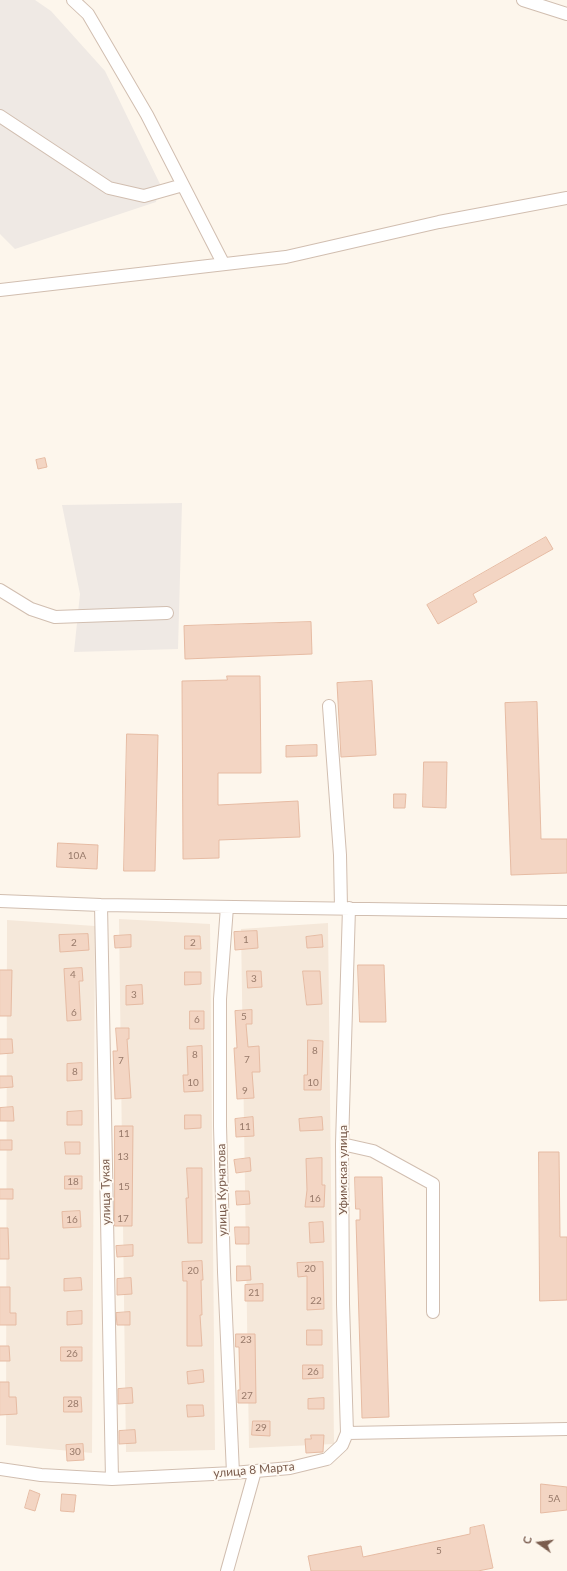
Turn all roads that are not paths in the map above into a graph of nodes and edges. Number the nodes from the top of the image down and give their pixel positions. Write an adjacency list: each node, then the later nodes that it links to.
1 (73, 0): 5 (street)
2 (522, 0): 3 (street)
3 (567, 14)
4 (0, 116): 5 (street)
5 (183, 185): 7 (street)
6 (567, 198): 7 (street)
7 (223, 263): 8 (street)
8 (0, 290)
9 (0, 590): 10 (street)
10 (167, 613)
11 (329, 706): 15 (street, Уфимская улица)
12 (0, 901): 13 (street)
13 (101, 905): 14 (street); 24 (street, улица Тукая)
14 (227, 907): 15 (street); 23 (street, улица Курчатова)
15 (345, 908): 16 (street); 17 (street, Уфимская улица)
16 (567, 912)
17 (342, 1144): 18 (street); 20 (street, Уфимская улица)
18 (433, 1312)
19 (567, 1429): 20 (street)
20 (347, 1433): 22 (street, улица 8 Марта)
21 (0, 1469): 24 (street, улица 8 Марта)
22 (255, 1471): 23 (street, улица 8 Марта); 25 (street)
23 (233, 1473): 24 (street, улица 8 Марта)
24 (112, 1479)
25 (227, 1571)

